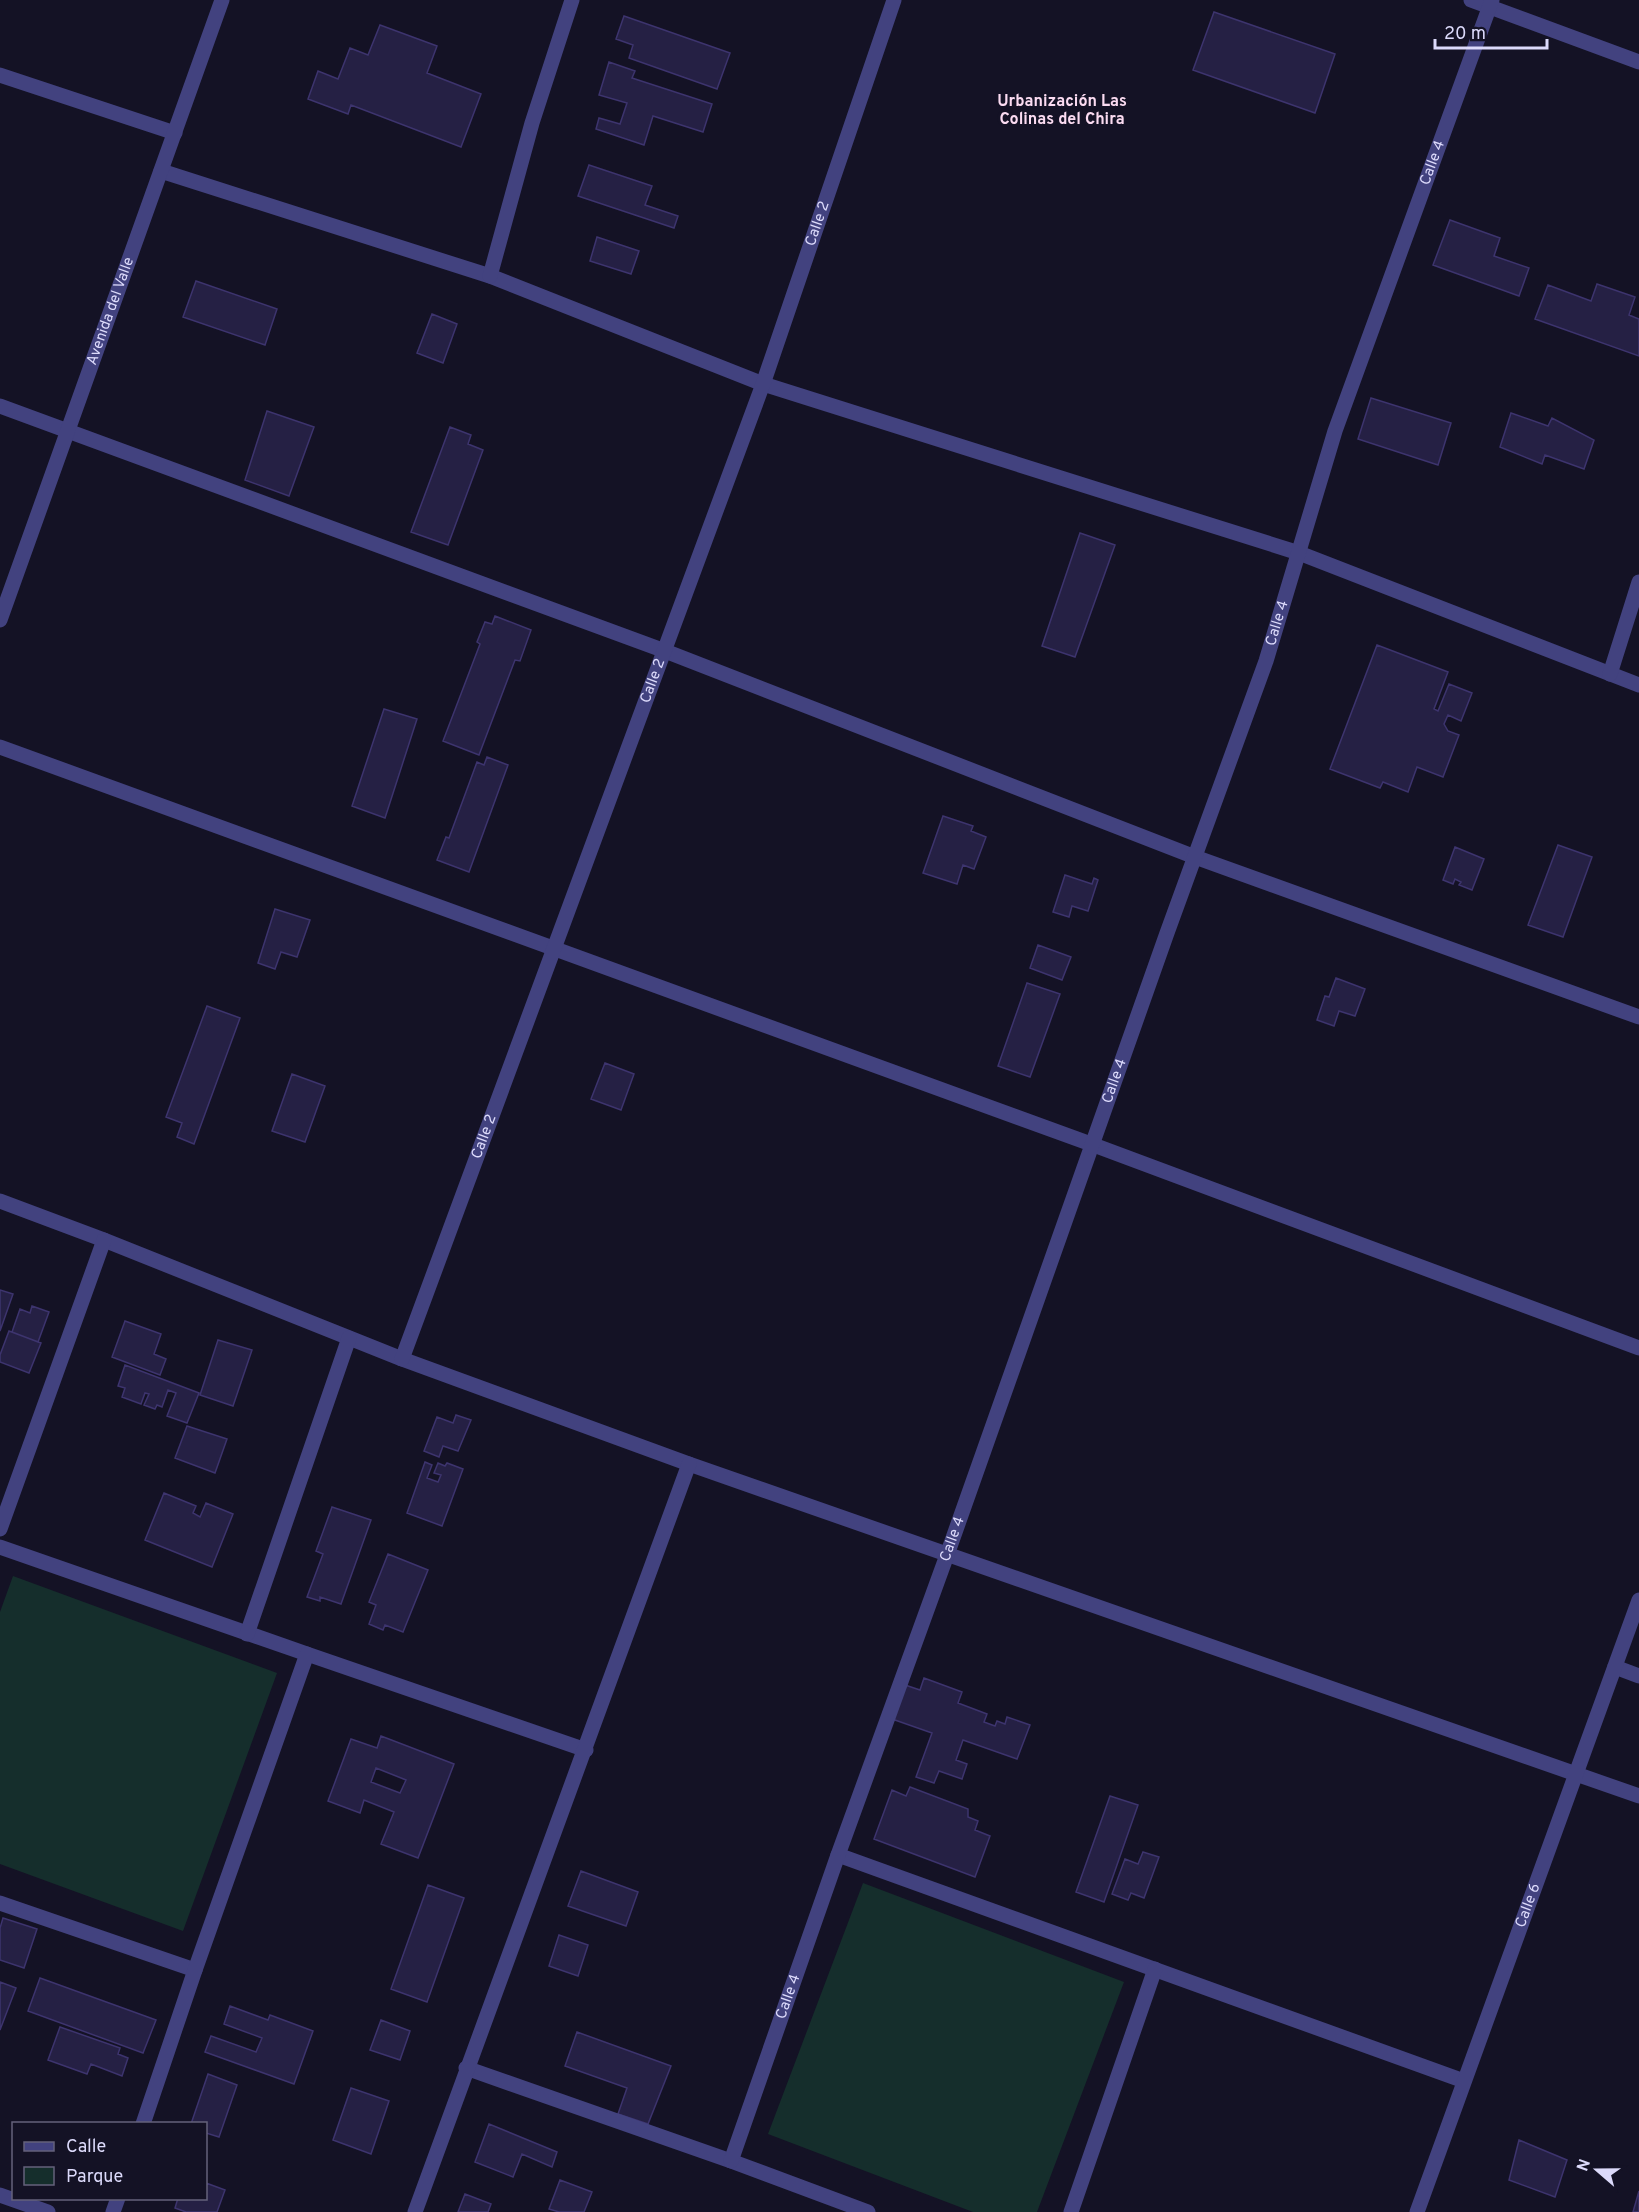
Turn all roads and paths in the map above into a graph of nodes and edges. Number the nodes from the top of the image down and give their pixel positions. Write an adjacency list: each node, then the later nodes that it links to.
1 (222, 0): 8 (street, Avenida del Valle)
2 (572, 0): 10 (street)
3 (894, 0): 11 (street, Calle 2)
4 (1471, 0): 5 (street)
5 (1491, 3): 6 (street); 14 (street, Calle 4)
6 (1639, 62)
7 (0, 75): 8 (street)
8 (175, 133): 9 (street, Avenida del Valle)
9 (161, 171): 10 (street); 13 (street, Avenida del Valle)
10 (490, 276): 11 (street)
11 (763, 384): 14 (street); 17 (street, Calle 2)
12 (0, 406): 13 (street)
13 (68, 432): 16 (street, Avenida del Valle); 17 (street)
14 (1299, 553): 18 (street); 21 (street, Calle 4)
15 (1639, 582): 18 (street)
16 (0, 620)
17 (665, 651): 21 (street); 22 (street, Calle 2)
18 (1610, 674): 19 (street)
19 (1639, 685)
20 (0, 747): 22 (street)
21 (1195, 857): 23 (street); 24 (street, Calle 4)
22 (555, 949): 24 (street); 29 (street, Calle 2)
23 (1639, 1017)
24 (1091, 1144): 28 (street); 33 (street, Calle 4)
25 (0, 1201): 26 (street)
26 (104, 1240): 27 (street); 31 (street)
27 (349, 1338): 29 (street); 35 (street)
28 (1639, 1348)
29 (402, 1359): 30 (street)
30 (689, 1464): 33 (street); 39 (street)
31 (0, 1529)
32 (0, 1547): 35 (street)
33 (947, 1555): 40 (street); 42 (street, Calle 4)
34 (1639, 1600): 37 (street, Calle 6)
35 (247, 1635): 36 (street)
36 (307, 1654): 39 (street); 44 (street)
37 (1615, 1667): 38 (street); 40 (street, Calle 6)
38 (1639, 1676)
39 (586, 1750): 46 (street)
40 (1576, 1773): 41 (street); 47 (street, Calle 6)
41 (1639, 1796)
42 (838, 1855): 45 (street); 49 (street, Calle 4)
43 (0, 1903): 44 (street)
44 (195, 1970): 48 (street)
45 (1155, 1970): 47 (street); 54 (street)
46 (466, 2068): 49 (street); 52 (street)
47 (1464, 2082): 55 (street, Calle 6)
48 (144, 2122)
49 (731, 2161): 53 (street)
50 (14, 2200): 51 (street)
51 (48, 2212)
52 (415, 2212)
53 (868, 2212)
54 (1071, 2212)
55 (1417, 2212)

